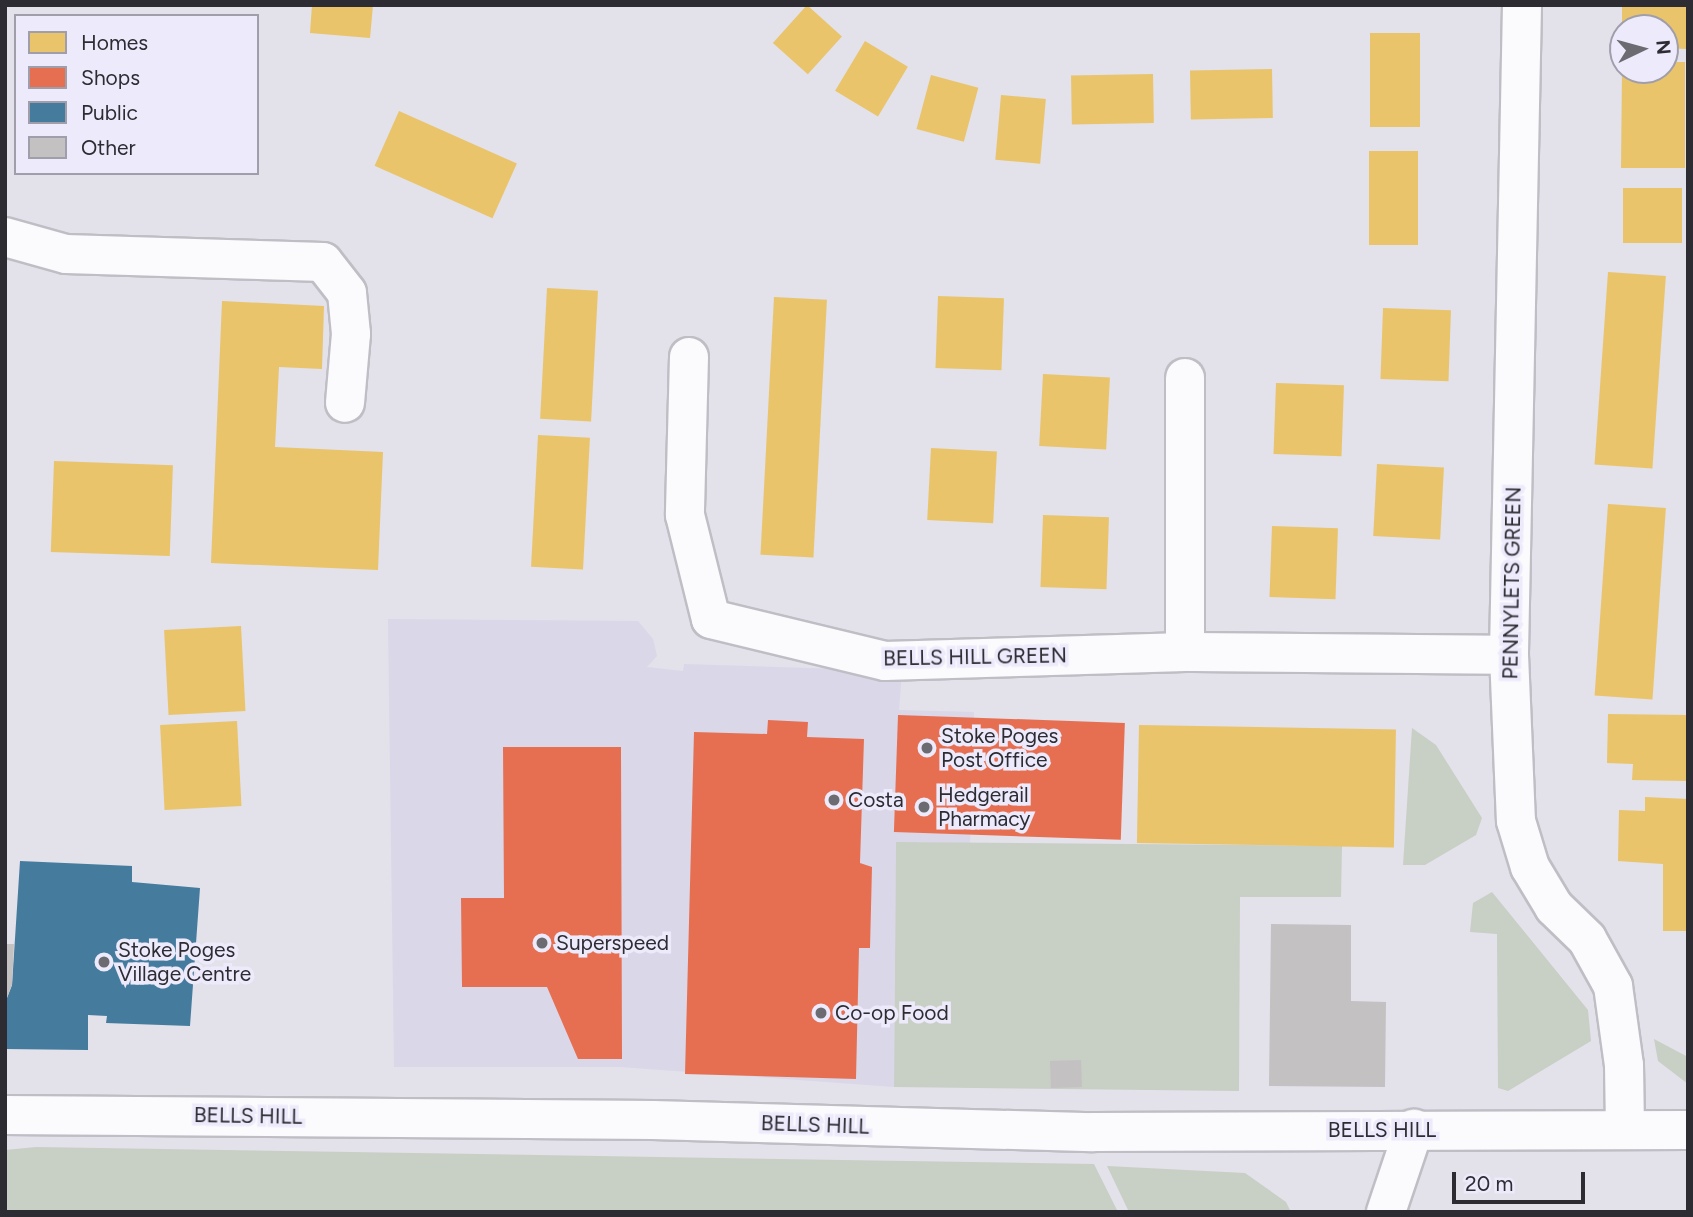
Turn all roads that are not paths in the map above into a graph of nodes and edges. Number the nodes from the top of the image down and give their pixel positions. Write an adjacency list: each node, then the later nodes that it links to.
1 (1522, 5): 7 (street, PENNYLETS GREEN)
2 (5, 236): 5 (street)
3 (689, 358): 6 (street, BELLS HILL GREEN)
4 (1185, 378): 6 (street)
5 (345, 402)
6 (1185, 652): 7 (street, BELLS HILL GREEN)
7 (1509, 655): 10 (street, PENNYLETS GREEN)
8 (5, 1115): 9 (street, BELLS HILL)
9 (1414, 1129): 10 (street, BELLS HILL); 12 (street)
10 (1626, 1129): 11 (street, BELLS HILL)
11 (1688, 1130)
12 (1386, 1212)

